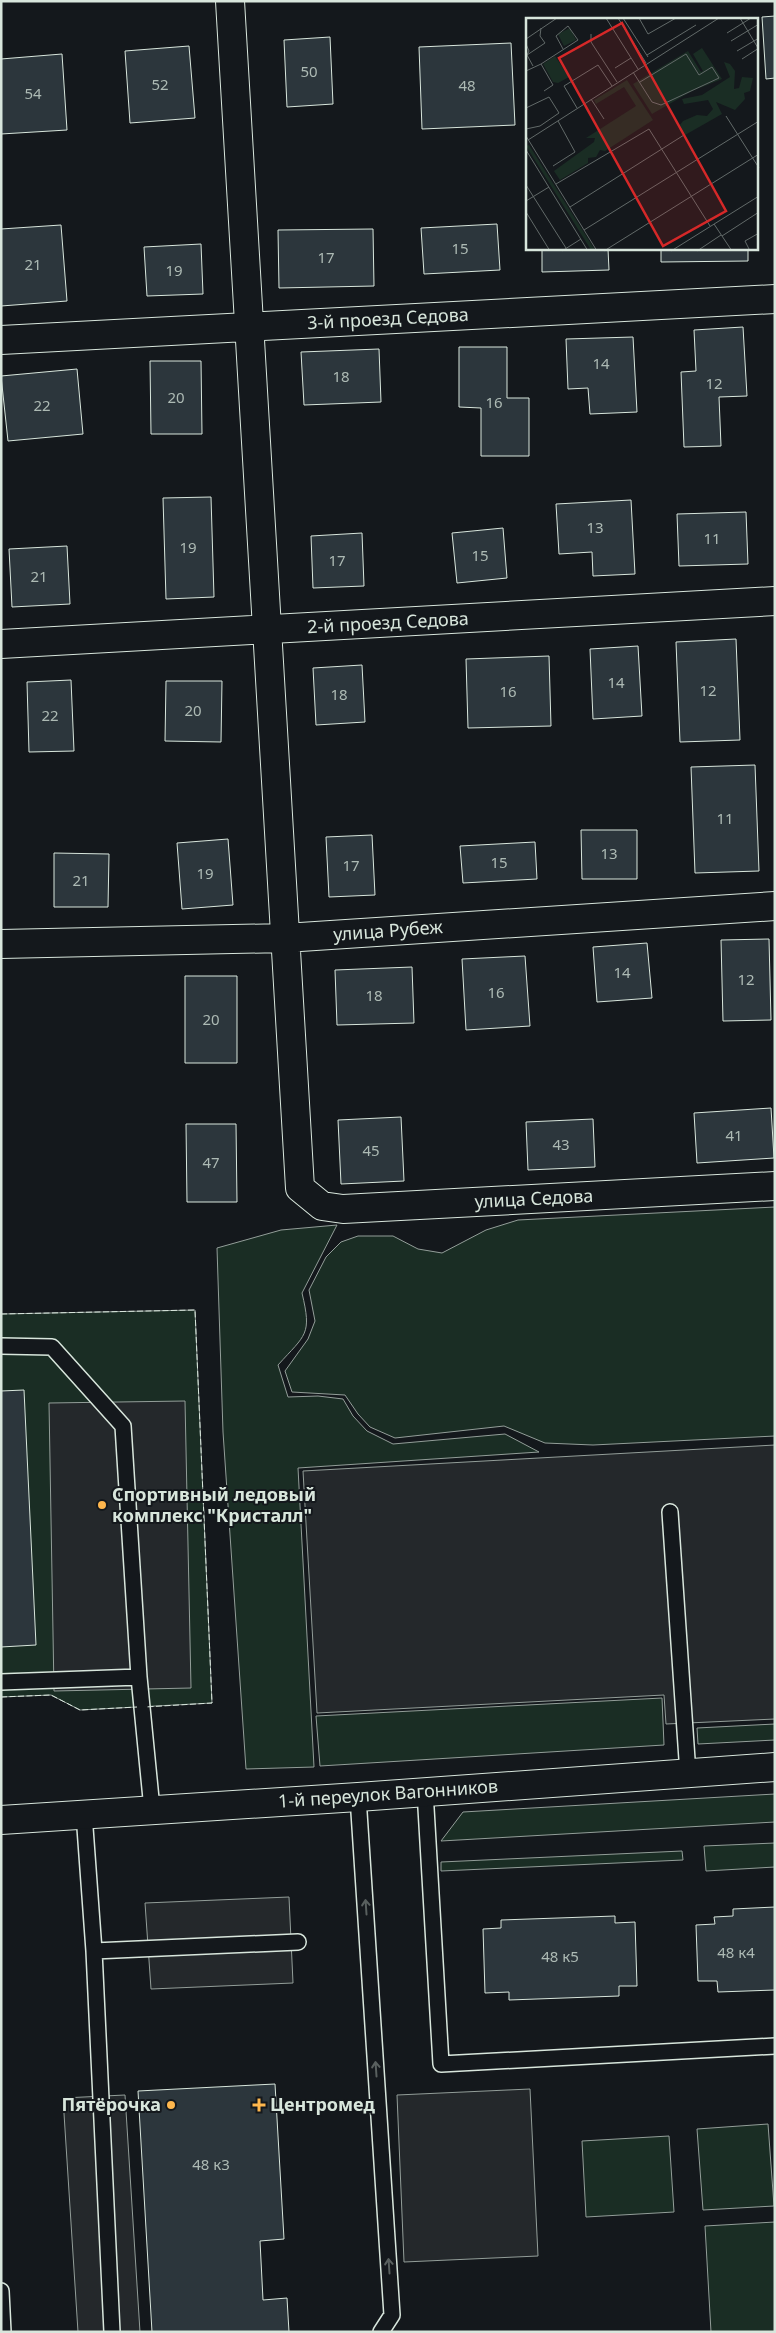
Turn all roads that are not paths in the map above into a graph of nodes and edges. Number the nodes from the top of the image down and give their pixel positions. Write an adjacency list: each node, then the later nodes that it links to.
1 (230, 1): 3 (street)
2 (775, 299): 3 (street, 3-й проезд Седова)
3 (249, 326): 4 (street, 3-й проезд Седова); 6 (street)
4 (1, 340)
5 (775, 602): 6 (street, 2-й проезд Седова)
6 (267, 630): 7 (street, 2-й проезд Седова); 9 (street)
7 (1, 644)
8 (775, 906): 9 (street, улица Рубеж)
9 (285, 938): 10 (street, улица Рубеж); 11 (street, улица Седова)
10 (1, 944)
11 (775, 1186)
12 (1, 1346): 14 (lane)
13 (670, 1512): 17 (lane)
14 (139, 1677): 15 (lane); 20 (lane)
15 (1, 1682)
16 (775, 1768): 17 (street, 1-й переулок Вагонников)
17 (688, 1774): 18 (street, 1-й переулок Вагонников)
18 (424, 1791): 19 (street, 1-й переулок Вагонников); 25 (lane)
19 (358, 1797): 20 (street, 1-й переулок Вагонников); 29 (lane, one-way to 19)
20 (152, 1809): 21 (street, 1-й переулок Вагонников)
21 (84, 1814): 22 (street, 1-й переулок Вагонников); 24 (lane)
22 (1, 1820)
23 (298, 1942): 24 (lane)
24 (94, 1951): 28 (lane)
25 (775, 2046)
26 (1, 2291): 27 (lane)
27 (3, 2332)
28 (112, 2332)
29 (381, 2332)

